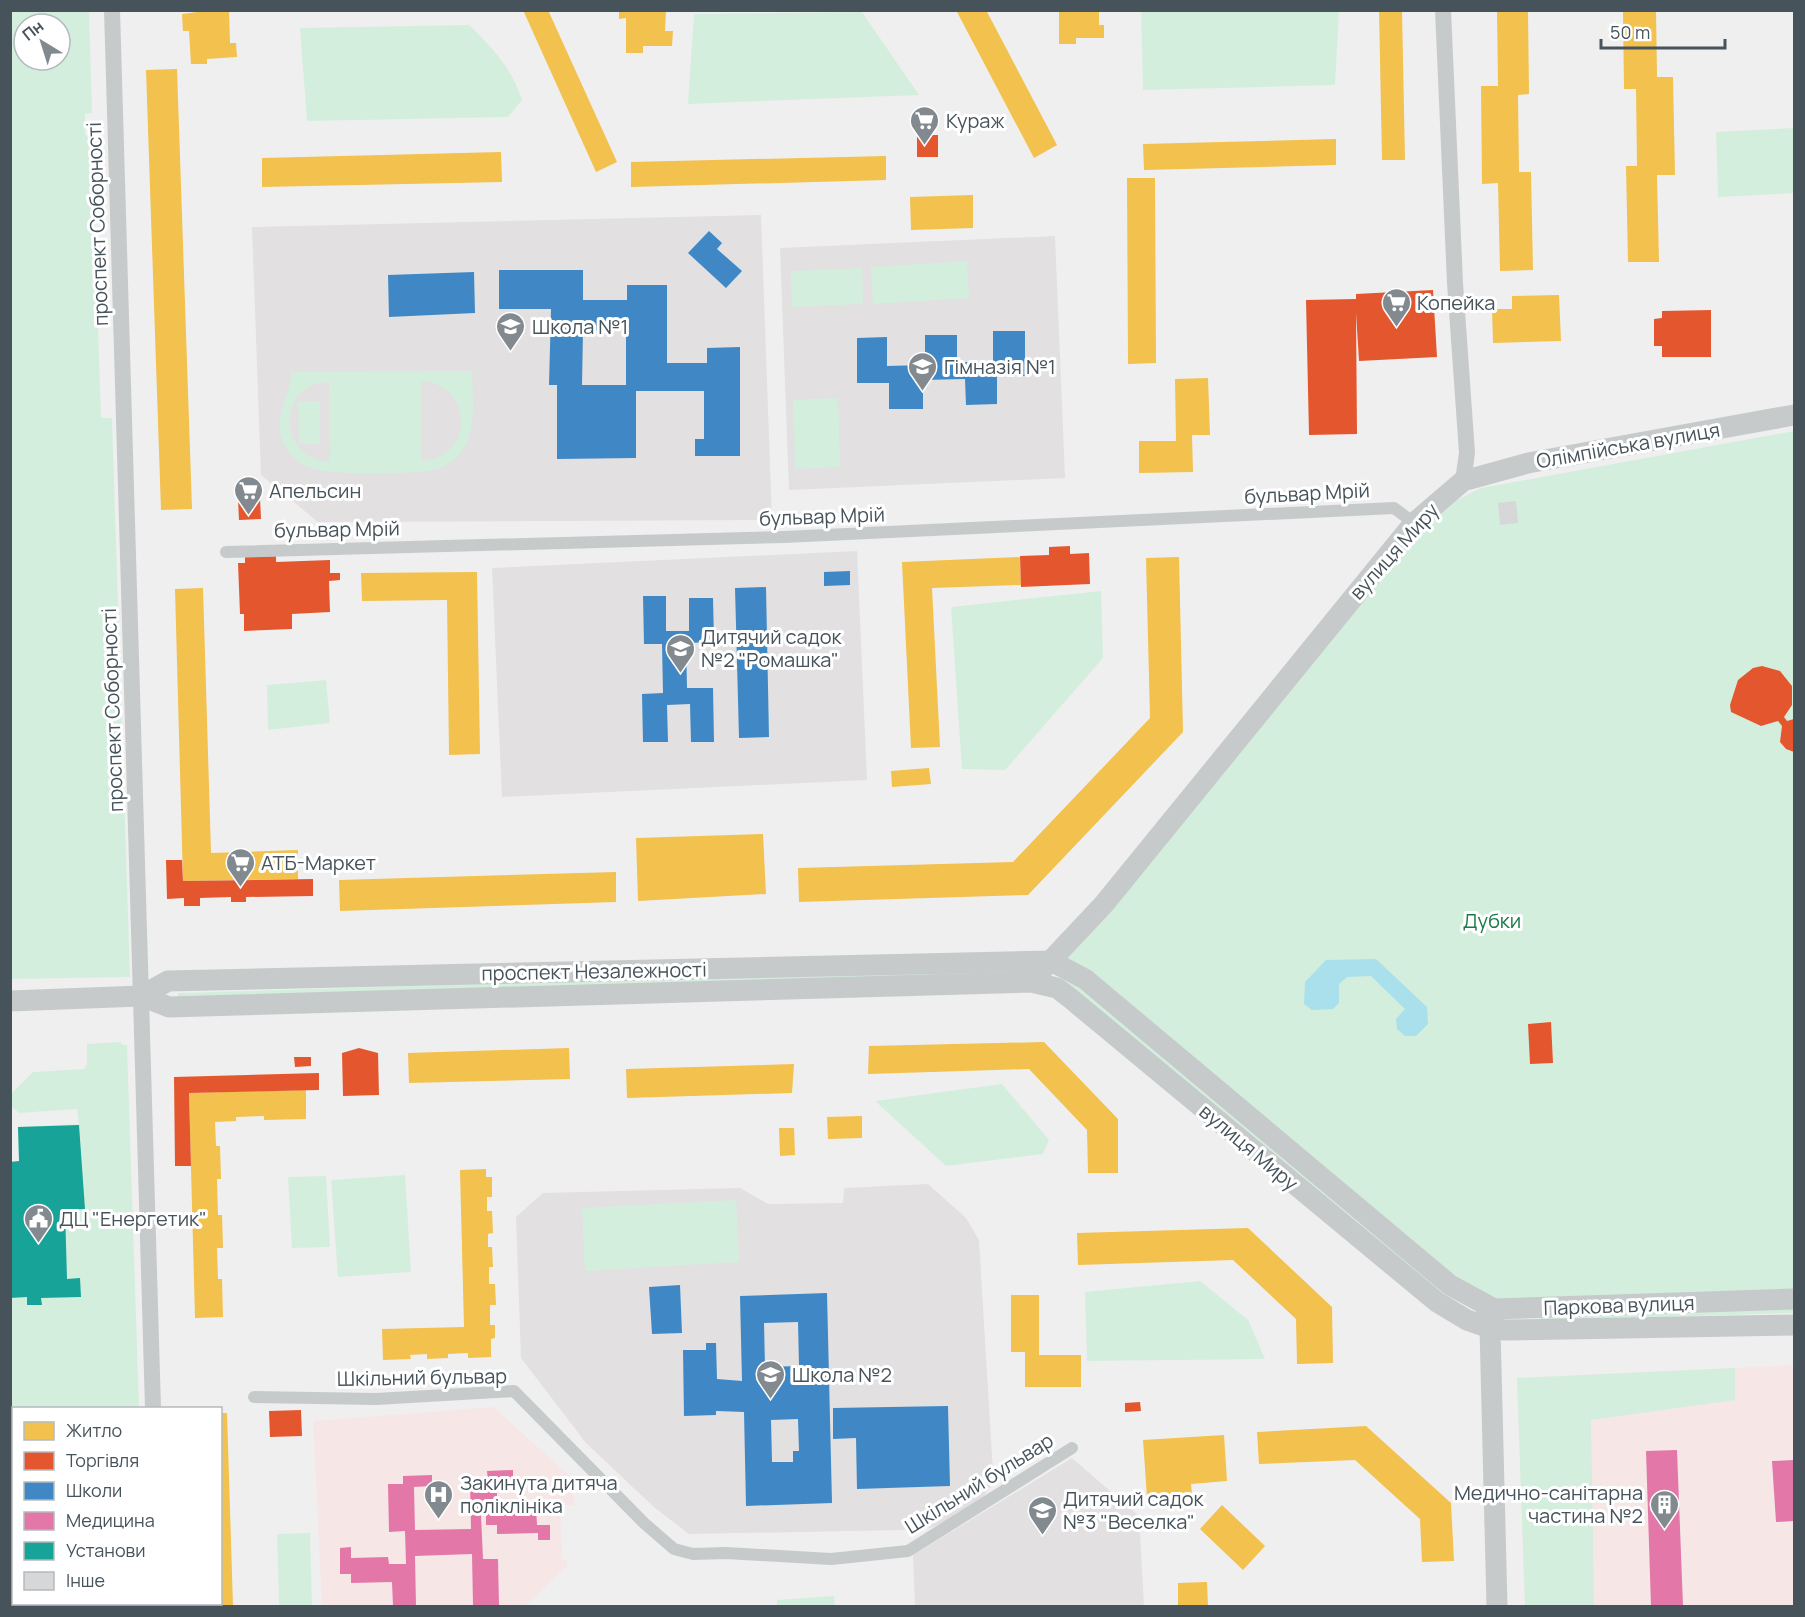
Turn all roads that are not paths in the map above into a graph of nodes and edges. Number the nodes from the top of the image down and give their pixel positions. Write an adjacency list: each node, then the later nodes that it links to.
1 (112, 10): 9 (street, проспект Соборності)
2 (1443, 10): 4 (street)
3 (1794, 415): 4 (street, Олімпійська вулиця)
4 (1463, 481): 5 (street, вулиця Миру)
5 (1414, 523): 6 (street, бульвар Мрій); 7 (street, вулиця Миру)
6 (226, 552)
7 (1051, 961): 8 (street, вулиця Миру); 9 (street, проспект Незалежності); 11 (street, вулиця Миру)
8 (1031, 982): 9 (street, проспект Незалежності); 15 (street, вулиця Миру)
9 (141, 996): 10 (street, проспект Незалежності); 17 (street, проспект Соборності)
10 (10, 1001)
11 (1450, 1285): 13 (street, Паркова вулиця)
12 (1794, 1299): 13 (street, Паркова вулиця)
13 (1482, 1303): 15 (street)
14 (1794, 1325): 15 (street, Паркова вулиця)
15 (1490, 1329): 19 (street)
16 (254, 1397): 18 (street, Шкільний бульвар)
17 (153, 1407)
18 (1072, 1448)
19 (1497, 1606)

